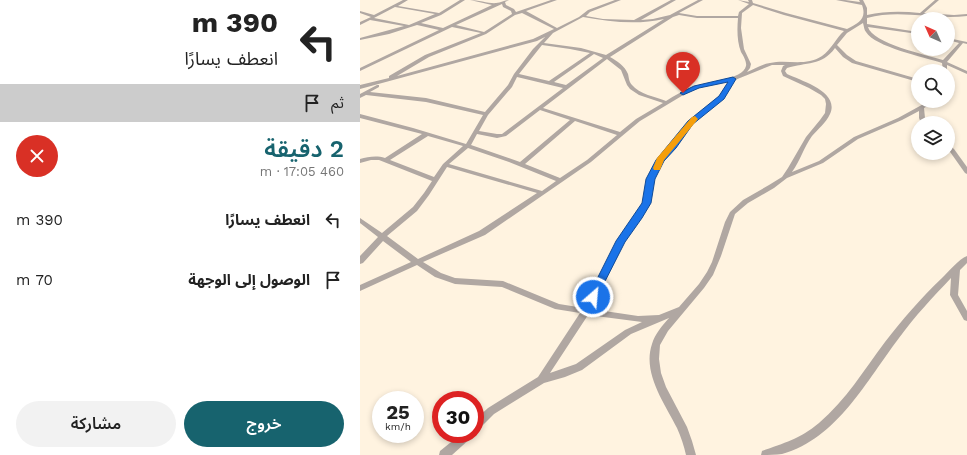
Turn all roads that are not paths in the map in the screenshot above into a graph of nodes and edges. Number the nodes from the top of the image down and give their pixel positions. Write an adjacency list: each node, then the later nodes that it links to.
1 (406, 0): 15 (street)
2 (463, 0): 20 (street)
3 (472, 0): 14 (street)
4 (555, 0): 16 (street)
5 (619, 0): 24 (street)
6 (674, 0): 30 (street)
7 (700, 0): 22 (street)
8 (740, 0): 12 (street)
9 (838, 0): 13 (street)
10 (937, 0): 18 (street)
11 (505, 1): 14 (street); 21 (street)
12 (751, 2): 27 (street); 37 (street)
13 (862, 2): 29 (street)
14 (497, 4): 33 (street)
15 (393, 6): 20 (street); 26 (street)
16 (522, 11): 21 (street); 36 (street)
17 (360, 12): 26 (street)
18 (923, 12)
19 (911, 13): 29 (street)
20 (441, 14): 32 (street)
21 (514, 14): 39 (street)
22 (674, 14): 27 (street); 30 (street); 46 (street)
23 (967, 15): 25 (street)
24 (582, 16): 30 (street); 36 (street)
25 (955, 16)
26 (374, 17): 28 (street)
27 (740, 17): 53 (street)
28 (369, 19): 31 (street); 34 (street)
29 (865, 20): 37 (street); 38 (street); 47 (street)
30 (634, 21)
31 (360, 24)
32 (417, 24): 34 (street); 35 (street)
33 (451, 25): 35 (street); 39 (street)
34 (411, 26): 41 (street)
35 (442, 29): 49 (street)
36 (557, 29): 40 (street)
37 (847, 30): 44 (street)
38 (911, 31)
39 (485, 33): 54 (street)
40 (551, 33): 43 (street); 54 (street)
41 (360, 39)
42 (964, 42): 47 (street)
43 (541, 44): 45 (street); 51 (street)
44 (836, 46): 48 (street); 52 (street)
45 (592, 53): 46 (street); 55 (street)
46 (607, 57): 56 (street); 59 (street)
47 (944, 62): 50 (street)
48 (793, 64): 53 (street); 75 (street)
49 (360, 70)
50 (967, 73)
51 (516, 75): 55 (street); 62 (street)
52 (911, 78)
53 (733, 79): 59 (street); 87 (street)
54 (385, 80): 57 (street); 58 (street)
55 (550, 83): 56 (street)
56 (567, 87): 60 (street)
57 (360, 88)
58 (362, 95): 62 (street)
59 (668, 103): 67 (street)
60 (539, 108): 64 (street); 65 (street)
61 (919, 108): 75 (street)
62 (486, 114): 65 (street)
63 (360, 116): 66 (street)
64 (574, 119): 67 (street); 72 (street)
65 (475, 132): 68 (street)
66 (426, 134): 68 (street); 70 (street)
67 (621, 134): 77 (street)
68 (466, 146): 72 (street); 73 (street)
69 (955, 154): 74 (street)
70 (385, 160): 71 (street); 76 (street)
71 (360, 161)
72 (522, 164): 77 (street)
73 (445, 166): 76 (street); 78 (street)
74 (967, 172)
75 (785, 177): 86 (street)
76 (435, 180): 80 (street)
77 (560, 180): 78 (street)
78 (543, 193): 83 (street)
79 (360, 220): 80 (street)
80 (383, 236): 82 (street); 83 (street)
81 (967, 259): 84 (street)
82 (360, 261)
83 (417, 262): 85 (street); 87 (street)
84 (956, 269): 89 (street); 95 (street)
85 (360, 288)
86 (684, 308): 88 (street); 94 (street)
87 (586, 311): 88 (street); 90 (street)
88 (659, 318): 90 (street)
89 (967, 318)
90 (541, 380): 91 (street)
91 (484, 418)
92 (458, 443): 93 (street)
93 (444, 455)
94 (691, 455)
95 (766, 455)

